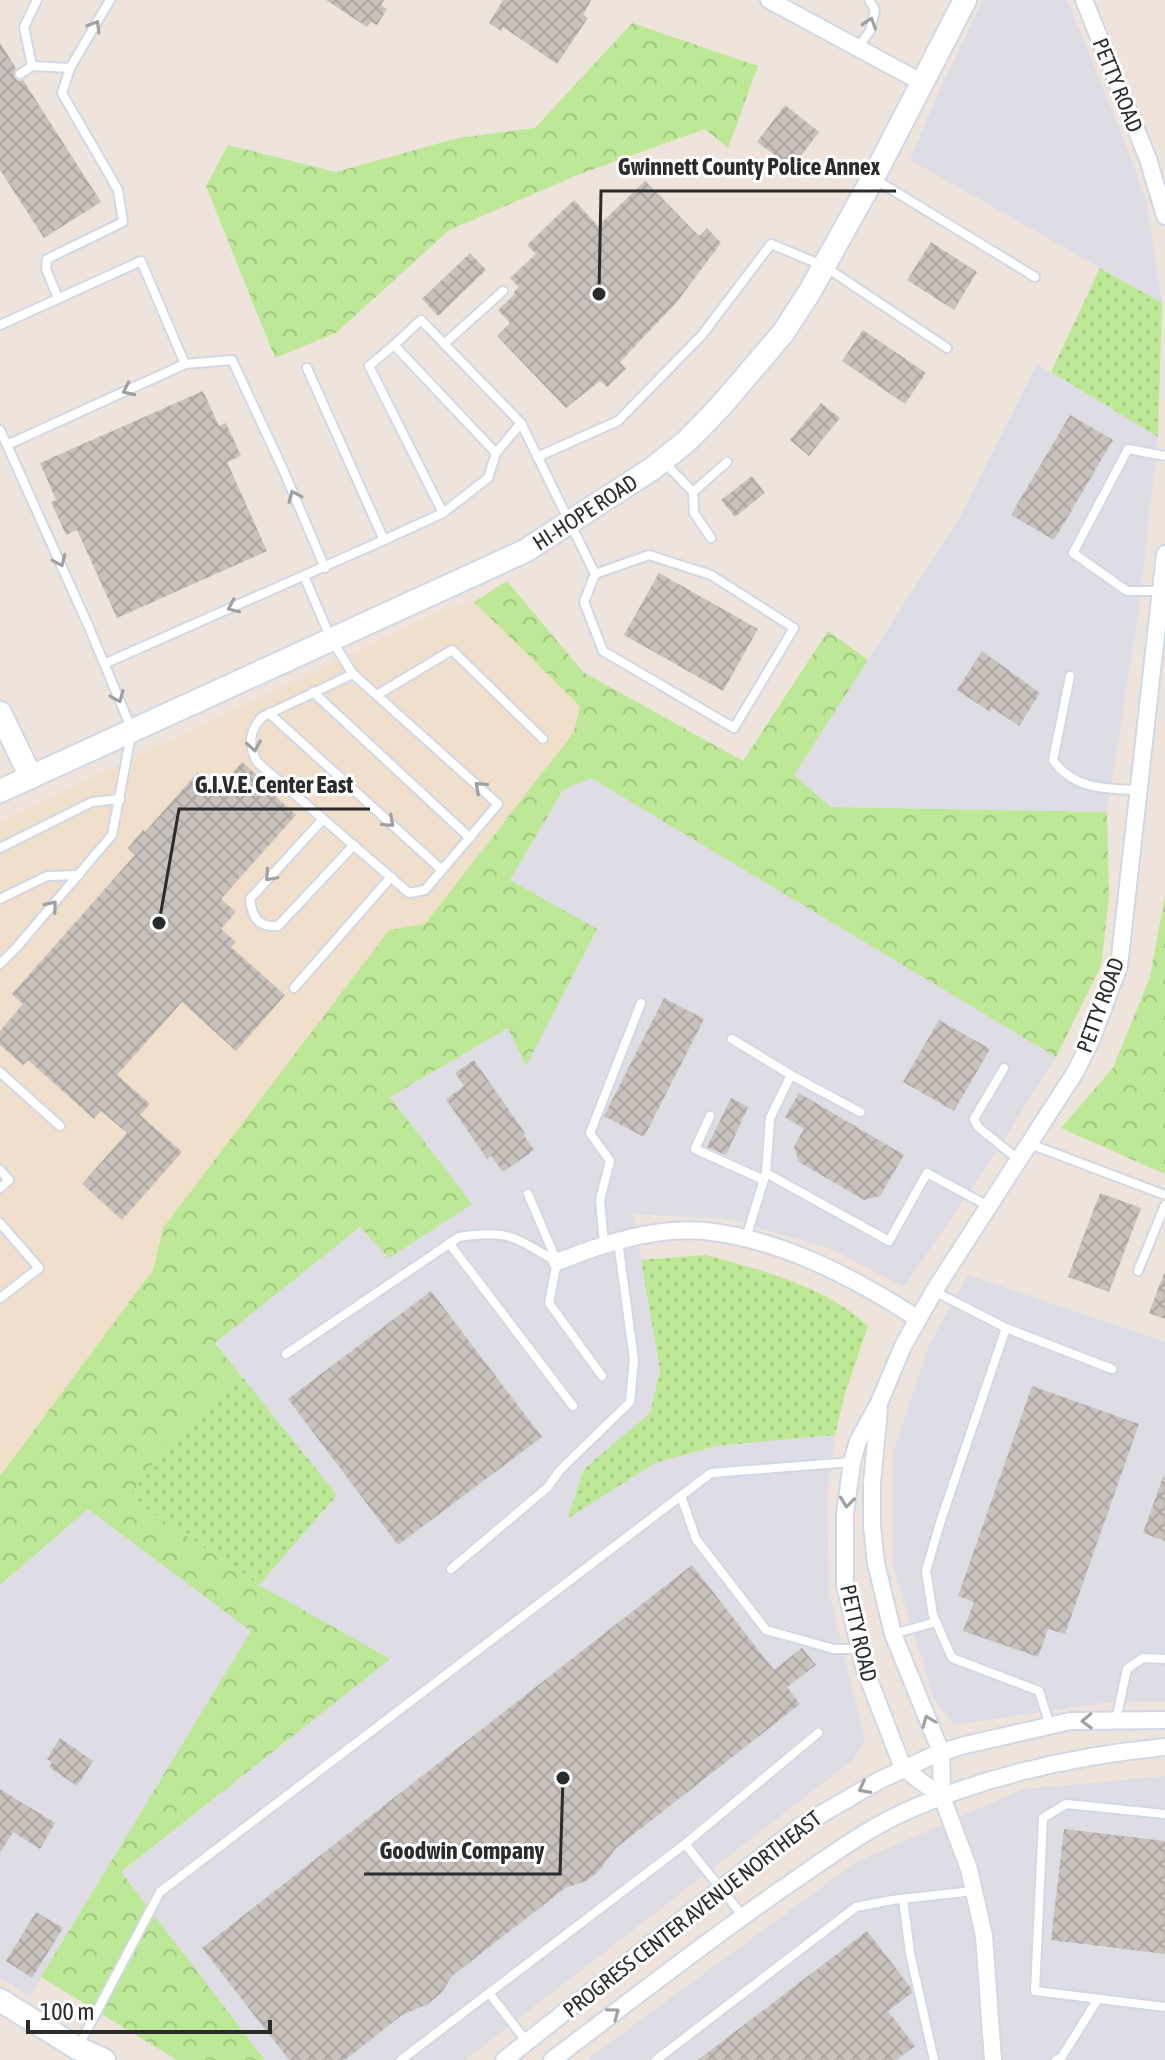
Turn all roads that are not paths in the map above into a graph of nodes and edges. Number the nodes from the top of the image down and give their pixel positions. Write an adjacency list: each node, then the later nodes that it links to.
1 (37, 0): 8 (lane)
2 (110, 0): 9 (lane, one-way to 2)
3 (769, 0): 7 (street)
4 (869, 0): 7 (lane, one-way to 4)
5 (965, 0): 11 (street, HI-HOPE ROAD)
6 (1084, 0): 13 (street, PETTY ROAD)
7 (859, 46): 11 (street)
8 (32, 66): 9 (lane); 10 (lane)
9 (70, 68): 17 (lane)
10 (20, 74)
11 (921, 82): 12 (street, HI-HOPE ROAD)
12 (873, 178): 14 (street, HI-HOPE ROAD); 15 (lane)
13 (1165, 216)
14 (824, 266): 21 (lane); 29 (lane); 30 (street, HI-HOPE ROAD)
15 (1035, 277)
16 (503, 291): 19 (lane)
17 (58, 298): 18 (lane); 22 (lane)
18 (0, 325)
19 (444, 344): 20 (lane); 24 (lane)
20 (394, 345): 27 (lane); 33 (lane)
21 (947, 348)
22 (185, 364): 26 (lane, one-way to 26); 38 (lane, one-way to 22)
23 (307, 368): 36 (lane)
24 (521, 423): 27 (lane); 29 (lane)
25 (0, 430): 26 (lane)
26 (7, 445): 43 (lane, one-way to 43)
27 (496, 453): 33 (lane)
28 (1165, 456): 41 (lane)
29 (537, 457): 34 (lane)
30 (663, 461): 32 (lane); 34 (street, HI-HOPE ROAD)
31 (727, 462): 32 (lane)
32 (693, 492): 35 (lane)
33 (443, 513): 36 (lane)
34 (569, 525): 39 (lane); 42 (street, HI-HOPE ROAD)
35 (711, 538)
36 (384, 540): 38 (lane)
37 (1165, 554): 41 (street, PETTY ROAD)
38 (325, 568): 40 (lane)
39 (595, 574): 39 (lane)
40 (304, 576): 42 (lane); 43 (lane, one-way to 43)
41 (1160, 591): 53 (street, PETTY ROAD)
42 (331, 639): 44 (lane); 50 (street, HI-HOPE ROAD)
43 (104, 664): 50 (lane, one-way to 50)
44 (353, 674): 46 (lane); 47 (lane)
45 (1070, 676): 53 (lane)
46 (313, 692): 49 (lane); 57 (lane)
47 (377, 695): 51 (lane); 57 (lane, one-way to 47)
48 (0, 713): 52 (street)
49 (269, 713): 56 (lane, one-way to 56); 60 (lane, one-way to 60)
50 (132, 730): 52 (street, HI-HOPE ROAD); 55 (lane)
51 (543, 739)
52 (31, 777): 54 (street, HI-HOPE ROAD)
53 (1137, 790): 74 (street, PETTY ROAD)
54 (0, 791)
55 (120, 799): 59 (lane); 61 (lane)
56 (323, 819): 58 (lane); 58 (lane, one-way to 58)
57 (470, 838): 60 (lane)
58 (354, 845): 62 (lane)
59 (0, 848)
60 (442, 870): 62 (lane)
61 (79, 875): 63 (lane); 64 (lane, one-way to 61)
62 (391, 877): 65 (lane)
63 (0, 899)
64 (0, 964)
65 (294, 988)
66 (641, 1003): 85 (lane)
67 (732, 1039): 70 (lane)
68 (1004, 1068): 75 (lane)
69 (0, 1072): 73 (lane)
70 (791, 1075): 71 (lane); 77 (lane)
71 (860, 1112)
72 (710, 1116): 77 (lane)
73 (60, 1126)
74 (1030, 1144): 75 (street, PETTY ROAD); 80 (lane)
75 (1019, 1160): 82 (street, PETTY ROAD)
76 (0, 1170): 78 (lane)
77 (765, 1177): 82 (lane); 84 (lane)
78 (0, 1188)
79 (528, 1194): 87 (lane)
80 (1165, 1195)
81 (1165, 1205): 88 (lane)
82 (990, 1207): 89 (street, PETTY ROAD)
83 (0, 1223): 90 (lane)
84 (746, 1238): 85 (street); 91 (street)
85 (611, 1242): 87 (street); 100 (lane)
86 (449, 1243): 87 (lane); 93 (lane); 97 (lane)
87 (557, 1262): 95 (lane)
88 (1138, 1271)
89 (934, 1291): 91 (street, PETTY ROAD); 92 (lane)
90 (0, 1298)
91 (918, 1319): 96 (street, PETTY ROAD)
92 (1006, 1328): 94 (lane); 101 (lane)
93 (286, 1354)
94 (1112, 1369)
95 (602, 1376)
96 (879, 1403): 98 (street, PETTY ROAD); 102 (street, PETTY ROAD)
97 (573, 1406)
98 (852, 1462): 99 (lane); 103 (street, PETTY ROAD, one-way to 103)
99 (681, 1496): 103 (lane); 124 (lane)
100 (451, 1569)
101 (936, 1622): 102 (lane); 107 (lane)
102 (893, 1634): 110 (street, PETTY ROAD, one-way to 102)
103 (859, 1649): 111 (street, PETTY ROAD)
104 (1165, 1659): 105 (lane)
105 (1116, 1720): 106 (street, PROGRESS CENTER AVENUE NORTHEAST); 107 (street, PROGRESS CENTER AVENUE NORTHEAST, one-way to 107)
106 (1165, 1720)
107 (1050, 1726): 110 (street, PROGRESS CENTER AVENUE NORTHEAST)
108 (818, 1733): 114 (lane)
109 (1162, 1748): 112 (street, PROGRESS CENTER AVENUE NORTHEAST)
110 (941, 1752): 111 (street, PROGRESS CENTER AVENUE NORTHEAST); 112 (street, PETTY ROAD)
111 (903, 1768): 112 (street); 115 (street, PROGRESS CENTER AVENUE NORTHEAST, one-way to 115)
112 (942, 1797): 116 (street, PETTY ROAD); 118 (street, PROGRESS CENTER AVENUE NORTHEAST)
113 (1165, 1814): 120 (lane)
114 (685, 1844): 115 (lane); 119 (lane)
115 (721, 1888): 118 (lane); 123 (street, PROGRESS CENTER AVENUE NORTHEAST)
116 (974, 1891): 117 (lane); 131 (street, PETTY ROAD)
117 (903, 1899): 129 (lane); 130 (lane)
118 (742, 1915): 128 (street, PROGRESS CENTER AVENUE NORTHEAST, one-way to 118)
119 (489, 1993): 123 (lane); 126 (lane)
120 (1098, 1999): 122 (lane); 132 (lane)
121 (0, 2000): 124 (street)
122 (1165, 2007)
123 (527, 2042): 127 (street, PROGRESS CENTER AVENUE NORTHEAST)
124 (77, 2048): 125 (street)
125 (104, 2060)
126 (401, 2060)
127 (504, 2060)
128 (552, 2060)
129 (656, 2060)
130 (934, 2060)
131 (993, 2060)
132 (1056, 2060)

